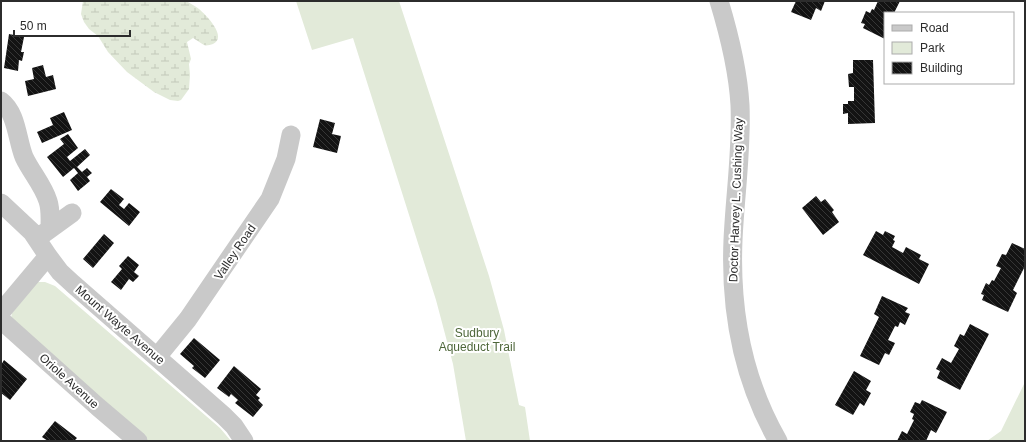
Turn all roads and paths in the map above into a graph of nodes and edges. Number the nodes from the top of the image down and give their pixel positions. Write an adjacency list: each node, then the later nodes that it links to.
1 (719, 1): 13 (street, Doctor Harvey L. Cushing Way)
2 (1, 101): 6 (street)
3 (292, 135): 10 (street, Valley Road)
4 (1, 203): 6 (street, Mount Wayte Avenue)
5 (72, 213): 6 (street)
6 (44, 233): 7 (street, Mount Wayte Avenue)
7 (48, 256): 8 (street); 10 (street, Mount Wayte Avenue)
8 (1, 312)
9 (1, 320): 11 (street, Oriole Avenue)
10 (157, 357): 12 (street, Mount Wayte Avenue)
11 (138, 441)
12 (244, 441)
13 (778, 441)

